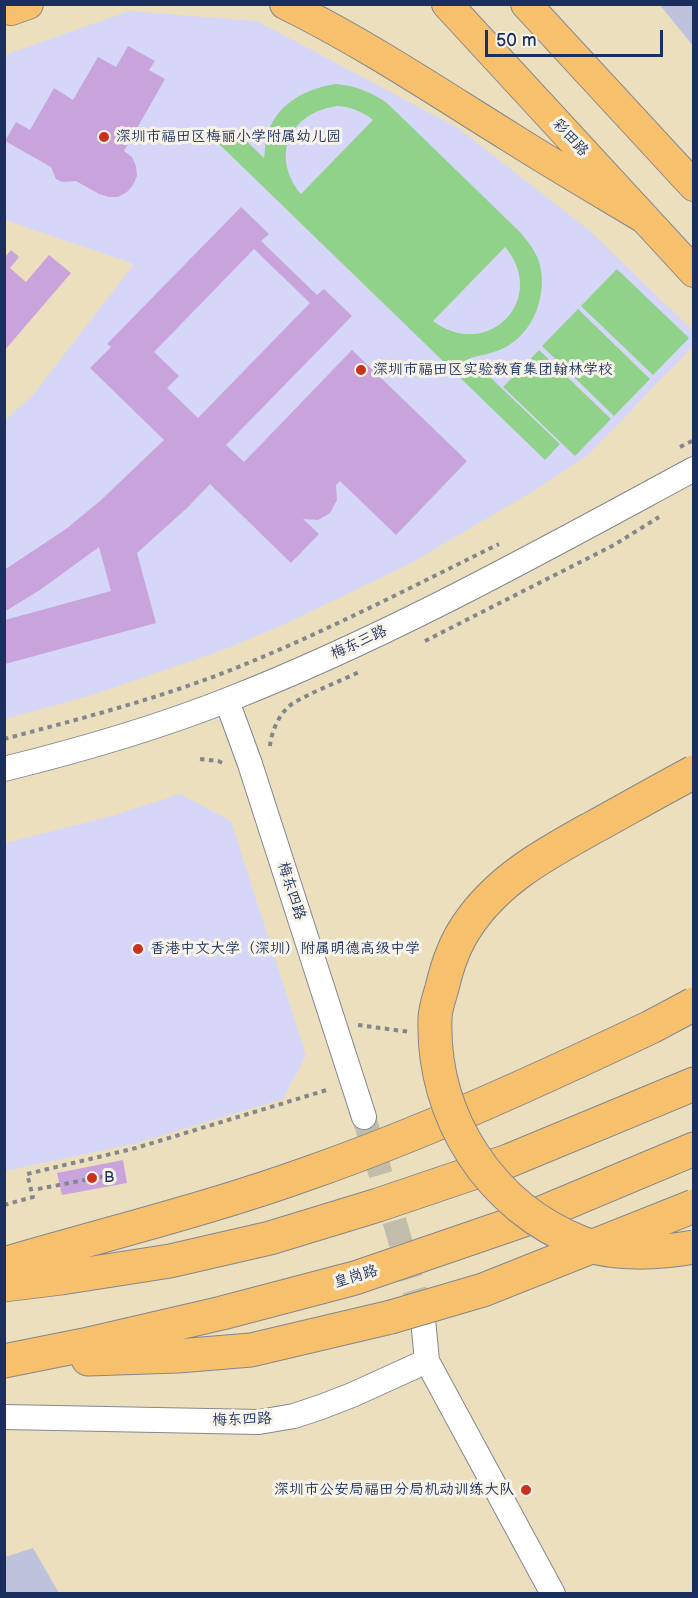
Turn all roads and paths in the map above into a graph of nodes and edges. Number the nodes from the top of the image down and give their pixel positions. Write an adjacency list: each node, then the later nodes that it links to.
1 (285, 4): 5 (main road)
2 (447, 4): 5 (main road, 彩田路)
3 (526, 4): 4 (main road)
4 (693, 186)
5 (644, 218): 6 (main road, 彩田路)
6 (693, 272)
7 (693, 440): 8 (path)
8 (673, 451)
9 (693, 469): 11 (street, 梅东三路)
10 (501, 543): 13 (path)
11 (227, 700): 17 (street, 梅东三路); 24 (street, 梅东四路)
12 (290, 706): 14 (path)
13 (4, 739)
14 (270, 747)
15 (200, 759): 16 (path)
16 (234, 768)
17 (4, 769)
18 (693, 772): 30 (highway, bridge)
19 (693, 1004): 31 (highway, bridge)
20 (354, 1025): 21 (path)
21 (411, 1032)
22 (693, 1084): 32 (highway)
23 (339, 1086): 28 (path)
24 (364, 1117)
25 (693, 1149): 34 (highway, 皇岗路)
26 (116, 1174): 27 (path)
27 (38, 1189)
28 (4, 1205)
29 (693, 1206): 34 (highway, bridge)
30 (693, 1247)
31 (4, 1264)
32 (4, 1285)
33 (423, 1320): 35 (street)
34 (7, 1361)
35 (427, 1361): 36 (street, 梅东四路); 37 (street)
36 (4, 1417)
37 (553, 1593)

